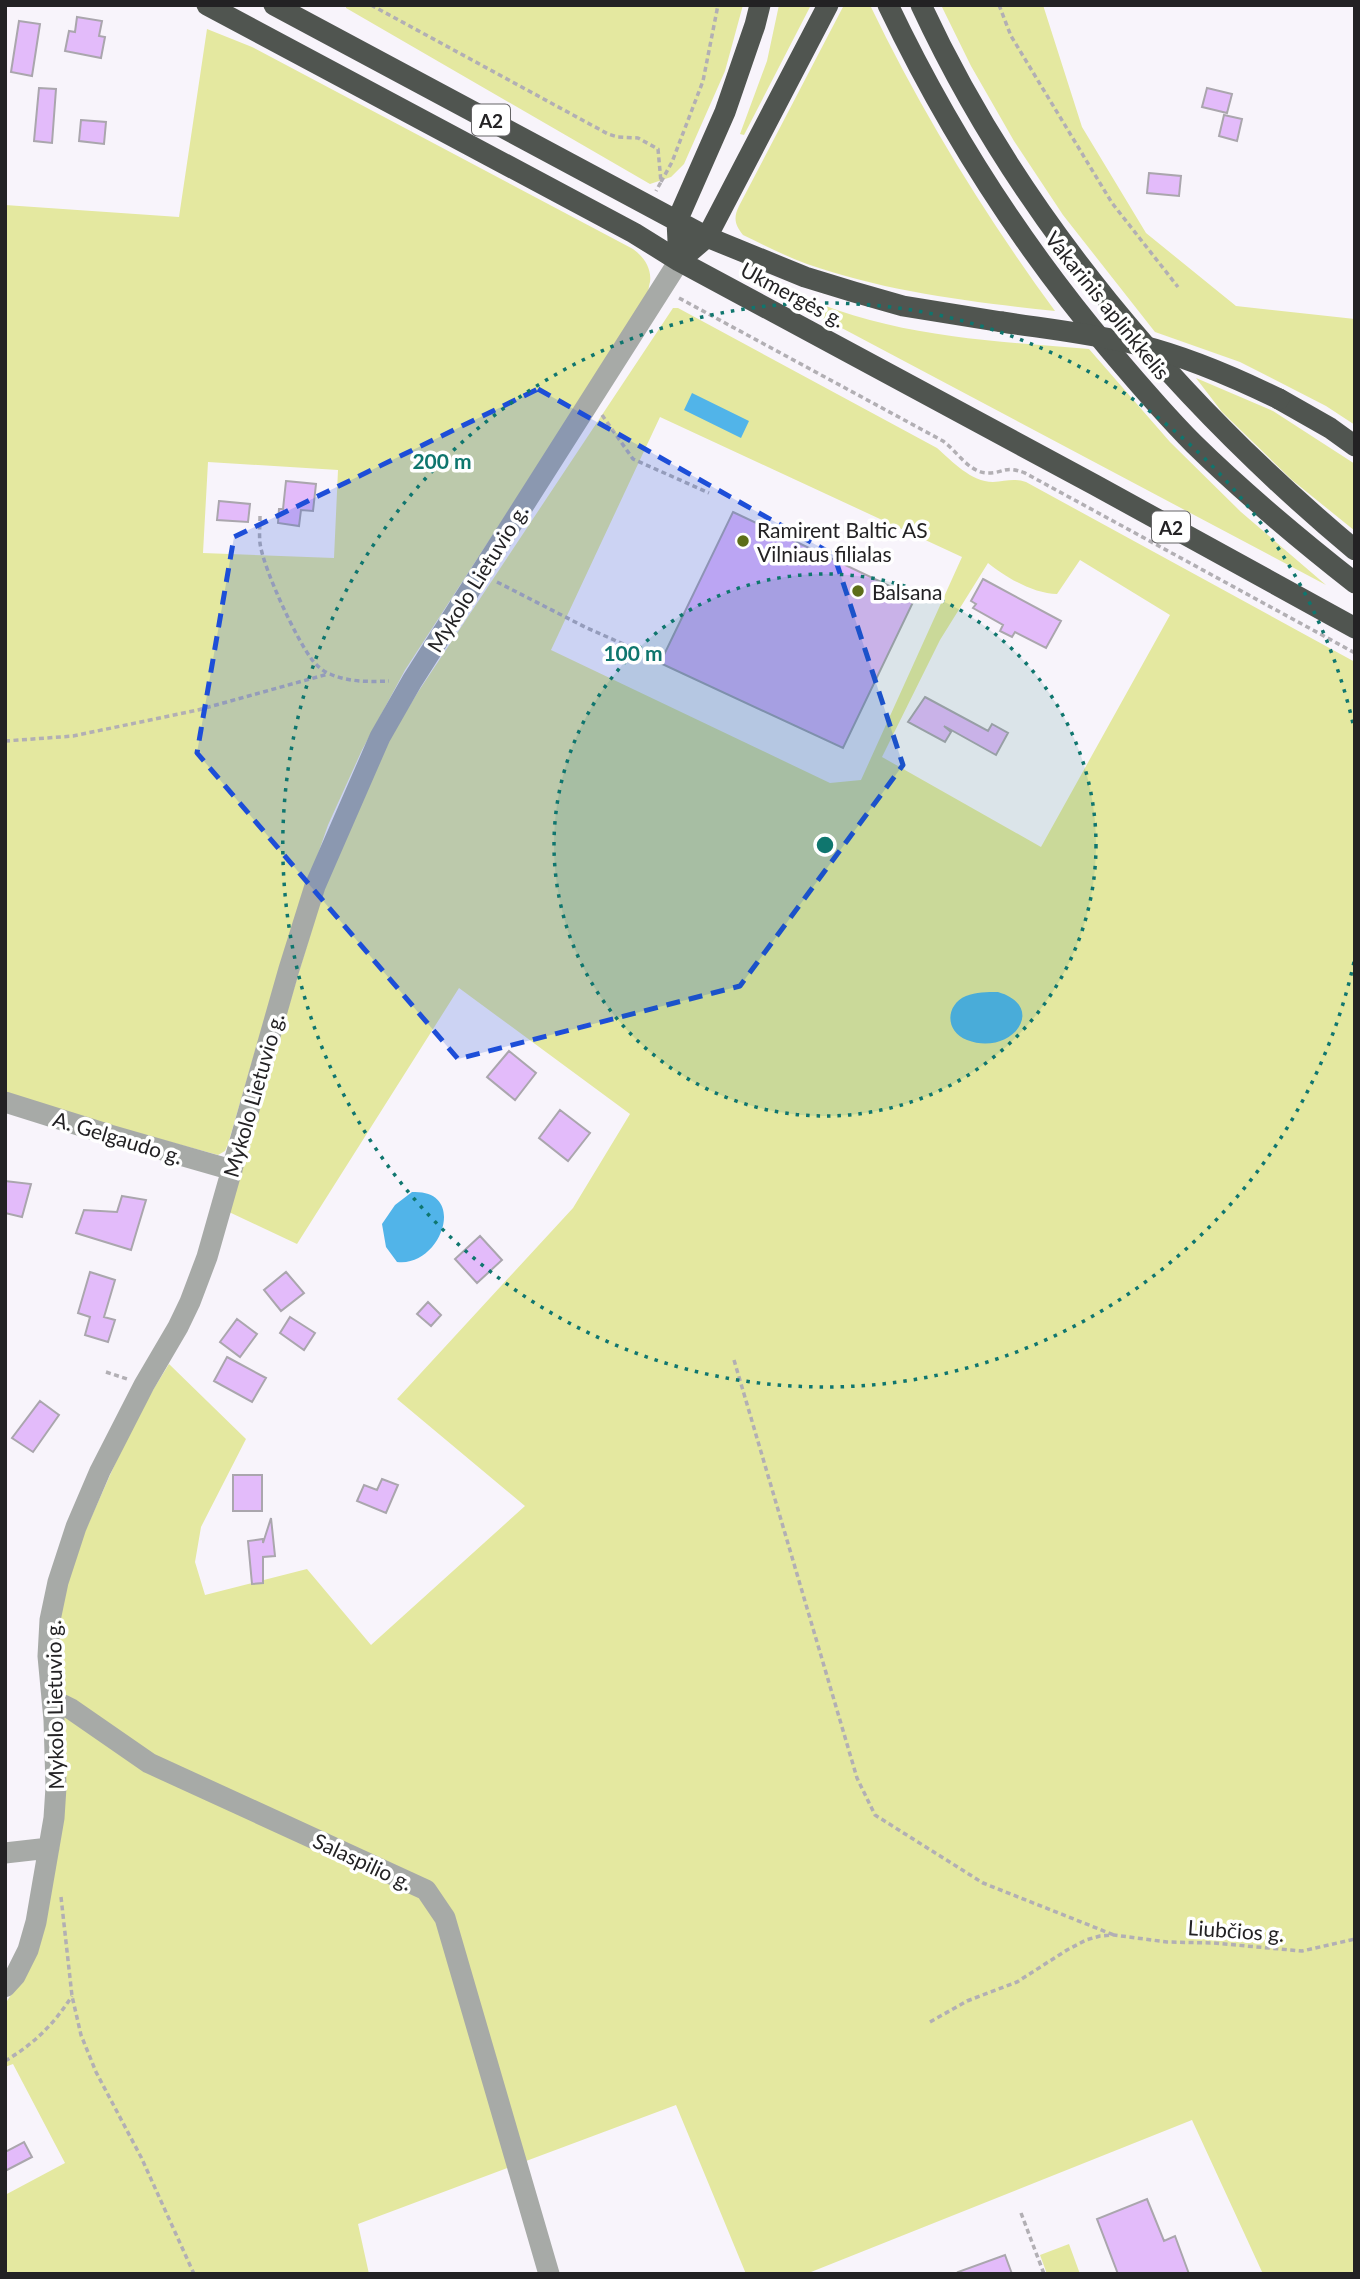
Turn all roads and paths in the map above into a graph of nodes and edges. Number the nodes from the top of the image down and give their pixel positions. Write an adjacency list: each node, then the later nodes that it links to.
1 (207, 5): 14 (highway, Ukmergės g. / A2)
2 (274, 5): 12 (highway, A2)
3 (371, 5): 10 (path)
4 (718, 5): 11 (path)
5 (760, 5): 12 (highway)
6 (828, 5): 13 (highway)
7 (888, 5): 23 (highway, Vakarinis aplinkkelis)
8 (921, 5): 21 (highway, Vakarinis aplinkkelis)
9 (999, 5): 15 (path)
10 (661, 170)
11 (661, 182)
12 (677, 221): 13 (highway, A2); 14 (highway)
13 (707, 237): 14 (highway); 18 (highway, A2, bridge)
14 (679, 261): 16 (street, Mykolo Lietuvio g.); 24 (highway, Ukmergės g. / A2)
15 (1178, 287)
16 (662, 289): 17 (street, Mykolo Lietuvio g.); 26 (path)
17 (590, 399): 19 (path); 22 (street, Mykolo Lietuvio g.)
18 (1355, 446)
19 (709, 493)
20 (260, 516): 27 (path)
21 (1355, 550)
22 (479, 573): 25 (path); 28 (street, Mykolo Lietuvio g.)
23 (1355, 583)
24 (1355, 628)
25 (632, 648)
26 (1355, 653)
27 (328, 674): 28 (path); 29 (path)
28 (412, 681): 31 (street, Mykolo Lietuvio g.)
29 (5, 741)
30 (5, 1102): 31 (street, A. Gelgaudo g.)
31 (232, 1170): 33 (street, Mykolo Lietuvio g.)
32 (734, 1360): 37 (path)
33 (54, 1706): 34 (street, Mykolo Lietuvio g.); 45 (street, Salaspilio g.)
34 (49, 1848): 35 (street); 39 (street, Mykolo Lietuvio g.)
35 (5, 1853)
36 (60, 1891): 40 (path)
37 (1114, 1935): 38 (path, Liubčios g.); 41 (path)
38 (1355, 1939)
39 (5, 1987)
40 (72, 1996): 42 (path); 44 (path)
41 (930, 2022)
42 (5, 2061)
43 (1021, 2213): 46 (path)
44 (194, 2274)
45 (549, 2274)
46 (1044, 2274)

